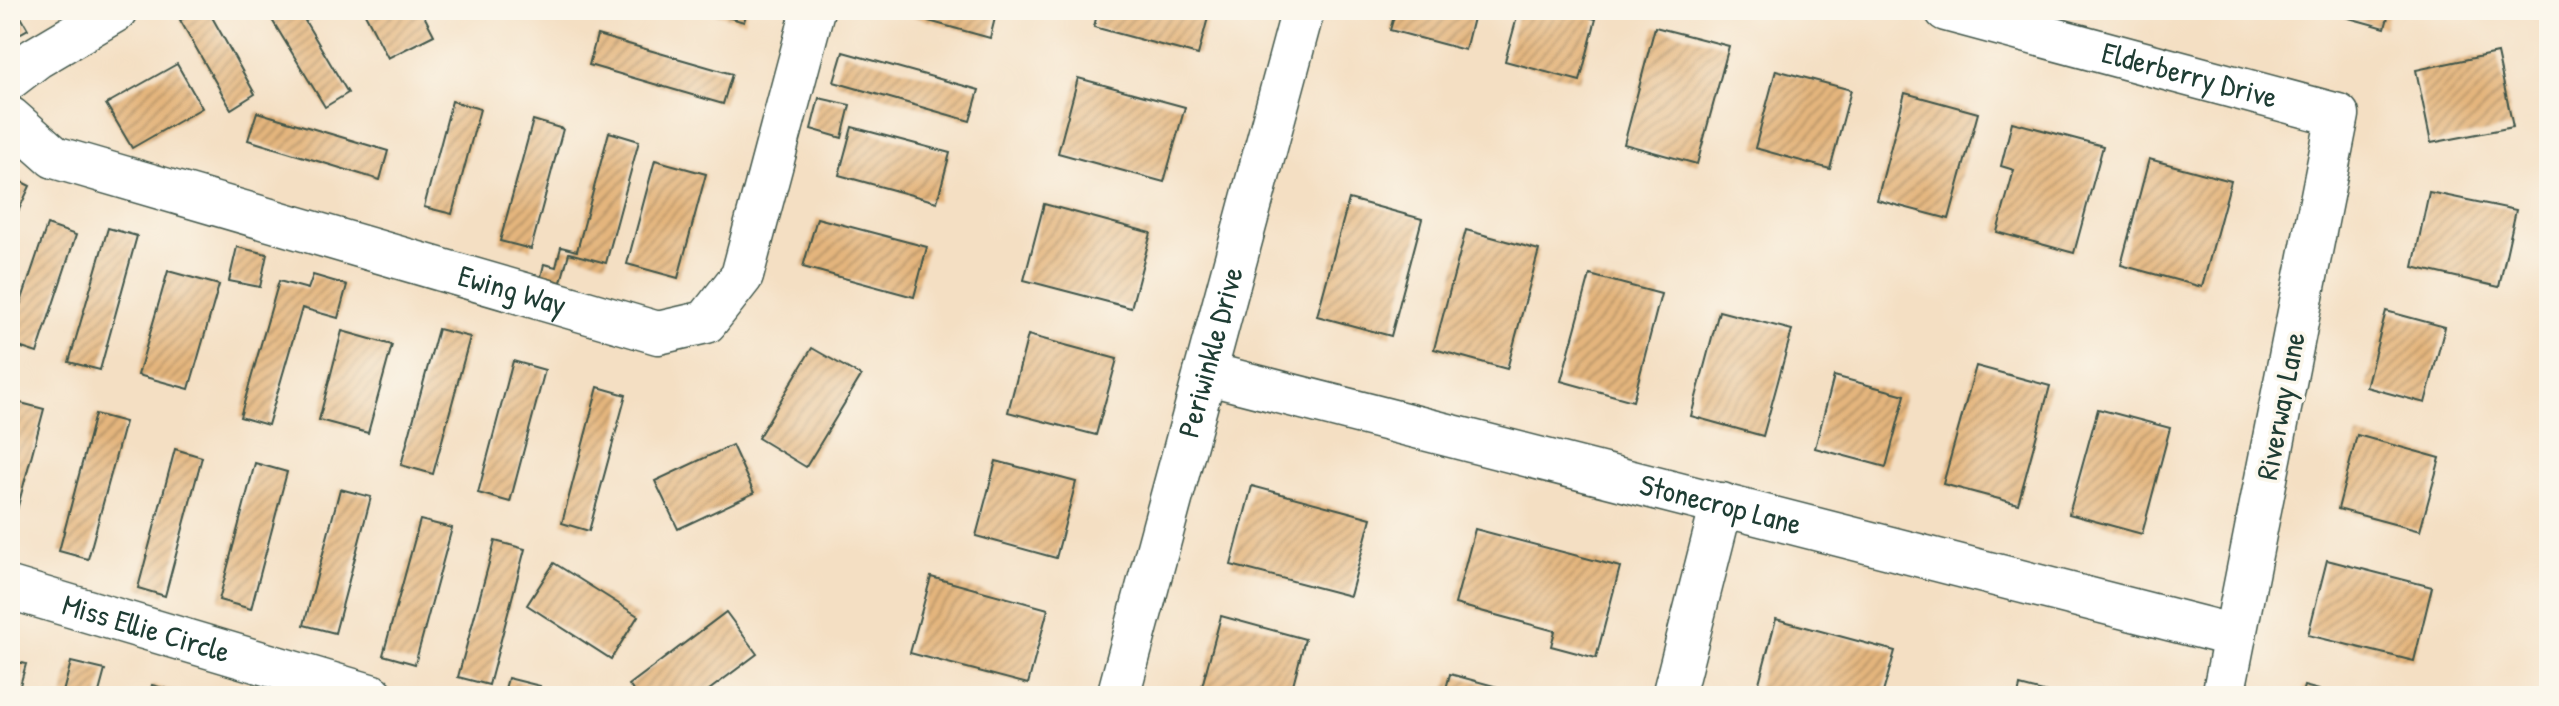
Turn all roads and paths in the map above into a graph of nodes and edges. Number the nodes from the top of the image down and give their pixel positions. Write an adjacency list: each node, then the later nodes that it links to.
1 (117, 10): 5 (street)
2 (813, 10): 7 (street, Ewing Way)
3 (1303, 10): 8 (street, Periwinkle Drive)
4 (1946, 10): 6 (street, Elderberry Drive)
5 (10, 78)
6 (2338, 115): 11 (street, Riverway Lane)
7 (10, 118)
8 (1205, 373): 9 (street, Stonecrop Lane); 13 (street, Periwinkle Drive)
9 (1722, 504): 11 (street, Stonecrop Lane); 14 (street)
10 (10, 588): 12 (street, Miss Ellie Circle)
11 (2235, 636): 15 (street, Riverway Lane)
12 (373, 696)
13 (1118, 696)
14 (1673, 696)
15 (2223, 696)

